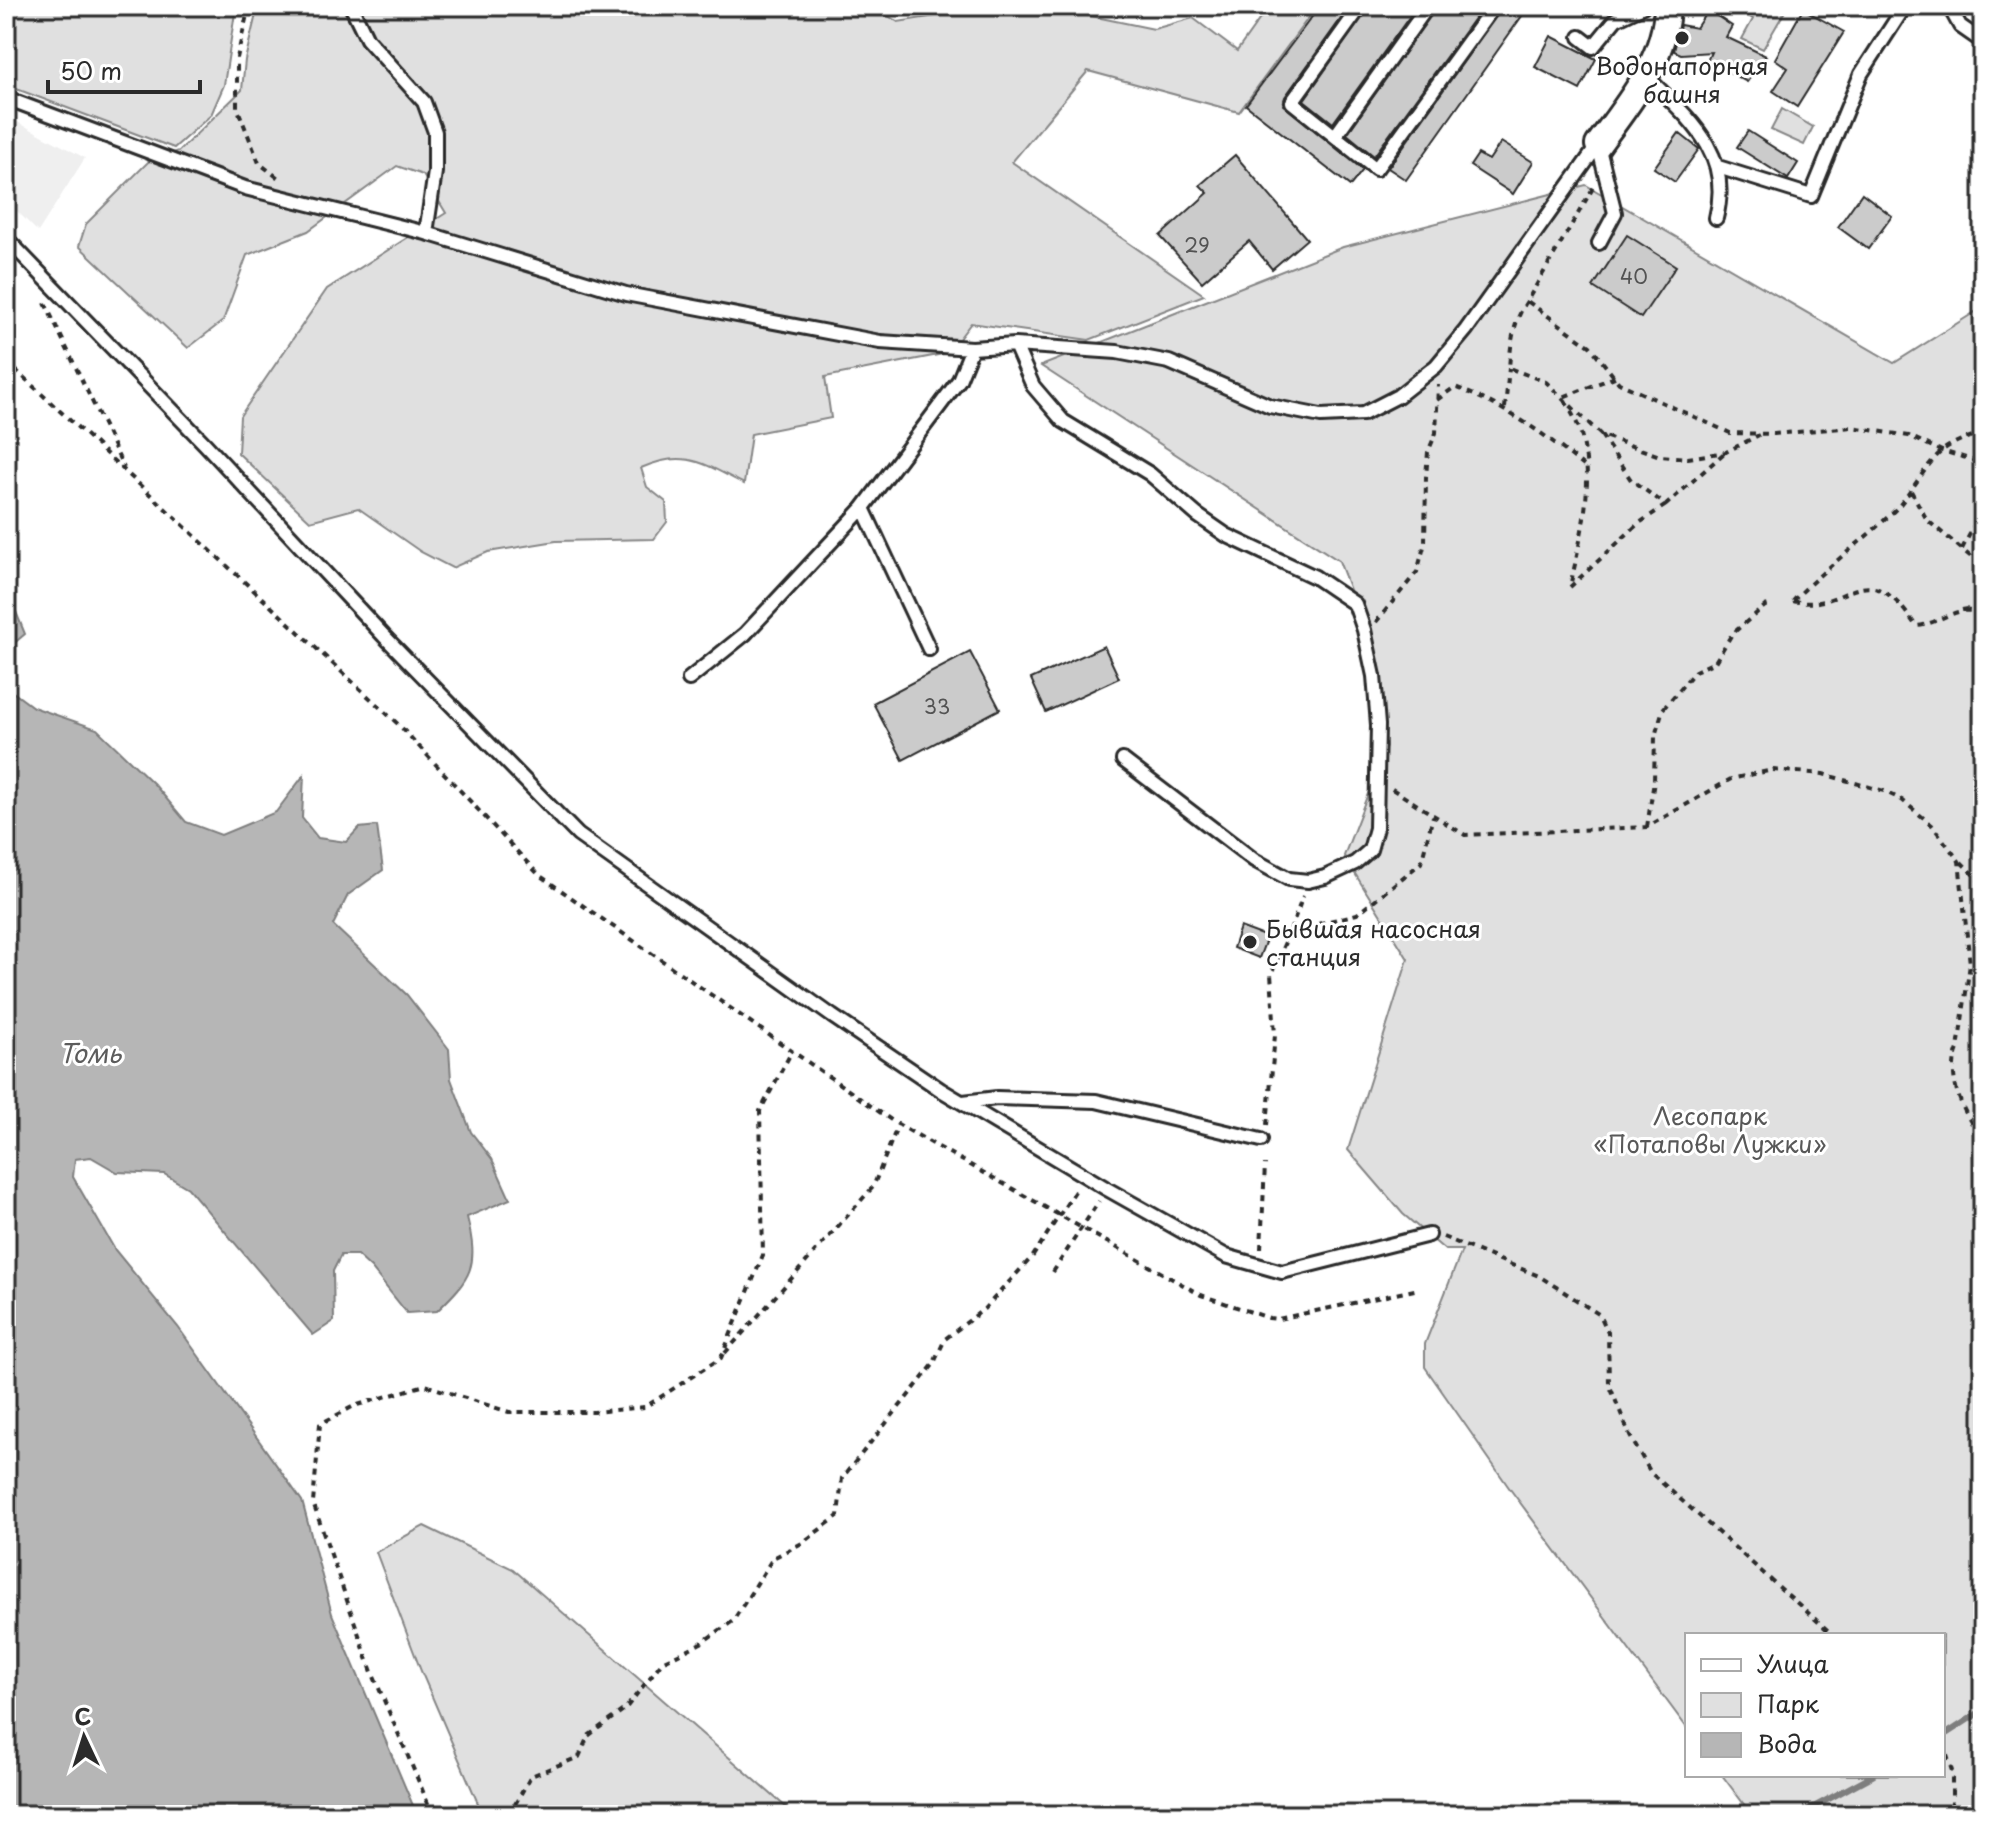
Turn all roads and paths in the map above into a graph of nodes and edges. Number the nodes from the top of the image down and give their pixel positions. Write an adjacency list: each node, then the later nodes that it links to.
1 (249, 6): 17 (path)
2 (351, 6): 19 (lane)
3 (1361, 6): 14 (lane)
4 (1428, 6): 14 (lane)
5 (1494, 6): 14 (lane)
6 (1643, 6): 10 (lane)
7 (1667, 6): 12 (street)
8 (1905, 6): 16 (lane)
9 (1949, 6): 11 (lane)
10 (1580, 37)
11 (1983, 42)
12 (1646, 76): 15 (street); 16 (lane)
13 (6, 98): 17 (lane)
14 (1335, 136)
15 (1601, 157): 21 (lane); 23 (path); 26 (lane)
16 (1718, 167): 18 (lane)
17 (307, 202): 19 (lane)
18 (1716, 218)
19 (426, 233): 25 (lane)
20 (6, 238): 62 (lane)
21 (1599, 243)
22 (43, 298): 39 (path)
23 (1527, 301): 27 (path); 28 (path)
24 (1015, 345): 25 (lane); 26 (lane); 50 (lane)
25 (972, 348): 42 (lane)
26 (1436, 366): 30 (path)
27 (1509, 368): 29 (path); 31 (path)
28 (1615, 377): 29 (path); 33 (path)
29 (1563, 397): 34 (path); 38 (path)
30 (1437, 400): 31 (path); 50 (path)
31 (1505, 408): 38 (path)
32 (1983, 433): 35 (path)
33 (1761, 434): 35 (path); 36 (path)
34 (1601, 435): 36 (path); 41 (path)
35 (1942, 451): 37 (path); 40 (path)
36 (1726, 452): 41 (path)
37 (1983, 463)
38 (1586, 468): 41 (path)
39 (125, 470)
40 (1911, 491): 44 (path); 48 (path)
41 (1666, 505)
42 (863, 508): 51 (lane); 52 (lane)
43 (1983, 509): 44 (path)
44 (1962, 549): 45 (path)
45 (1983, 567)
46 (1772, 604): 56 (path)
47 (1983, 606): 48 (path)
48 (1950, 612): 49 (path)
49 (1983, 615)
50 (1364, 630): 54 (lane)
51 (929, 649)
52 (689, 679)
53 (1123, 760): 58 (lane)
54 (1377, 778): 55 (path); 58 (lane)
55 (1433, 816): 56 (path); 60 (path)
56 (1647, 827): 57 (path)
57 (1959, 861): 59 (path); 65 (path)
58 (1308, 881): 60 (path)
59 (1983, 884)
60 (1290, 931): 64 (path)
61 (792, 1051): 72 (path)
62 (963, 1102): 64 (lane); 67 (lane)
63 (898, 1125): 72 (path)
64 (1264, 1138)
65 (1983, 1140)
66 (1265, 1164): 70 (path)
67 (1086, 1175): 68 (lane); 76 (path)
68 (1107, 1189): 70 (lane); 71 (path)
69 (1429, 1235): 70 (lane); 73 (path)
70 (1260, 1266)
71 (1053, 1272)
72 (721, 1358): 75 (path)
73 (1831, 1633)
74 (1945, 1749): 77 (path)
75 (433, 1815)
76 (509, 1815)
77 (1952, 1815)

